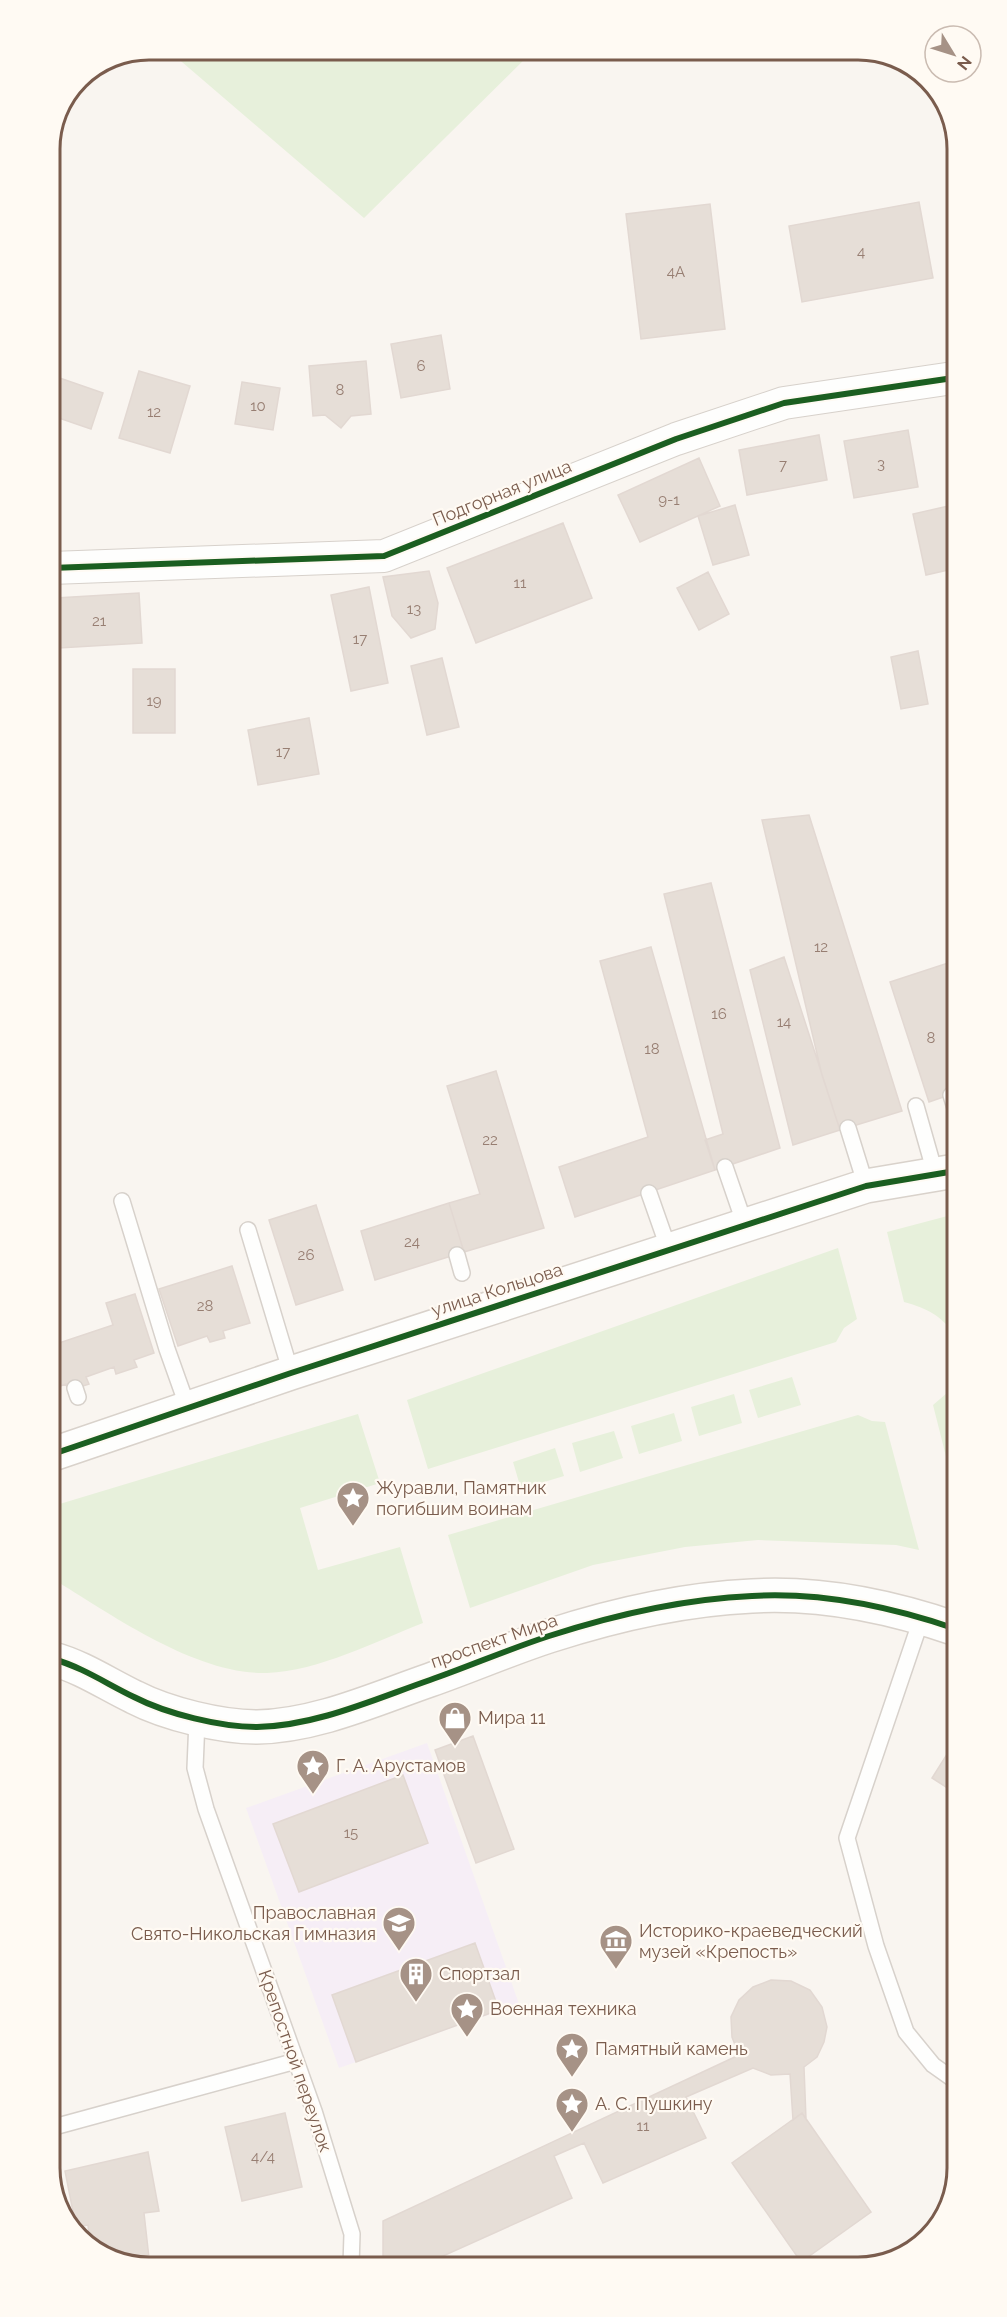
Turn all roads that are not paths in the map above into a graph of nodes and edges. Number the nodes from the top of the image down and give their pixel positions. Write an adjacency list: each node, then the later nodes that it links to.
1 (947, 379): 2 (street, Подгорная улица)
2 (60, 568)
3 (916, 1106): 6 (lane)
4 (848, 1128): 7 (lane)
5 (725, 1167): 10 (lane)
6 (945, 1172): 7 (street, улица Кольцова)
7 (866, 1186): 10 (street, улица Кольцова)
8 (649, 1192): 12 (lane)
9 (122, 1201): 16 (lane)
10 (745, 1225): 12 (street, улица Кольцова)
11 (248, 1230): 15 (lane)
12 (669, 1250): 15 (street, улица Кольцова)
13 (457, 1255): 14 (lane)
14 (462, 1273)
15 (291, 1373): 16 (street, улица Кольцова)
16 (188, 1408): 17 (street, улица Кольцова)
17 (60, 1452)
18 (922, 1617): 19 (street, проспект Мира); 21 (street, проспект Мира); 23 (lane)
19 (947, 1626)
20 (60, 1661): 21 (street, проспект Мира)
21 (197, 1720): 22 (lane, Крепостной переулок)
22 (296, 2061): 24 (lane); 25 (lane, Крепостной переулок)
23 (947, 2075)
24 (60, 2125)
25 (351, 2257)

